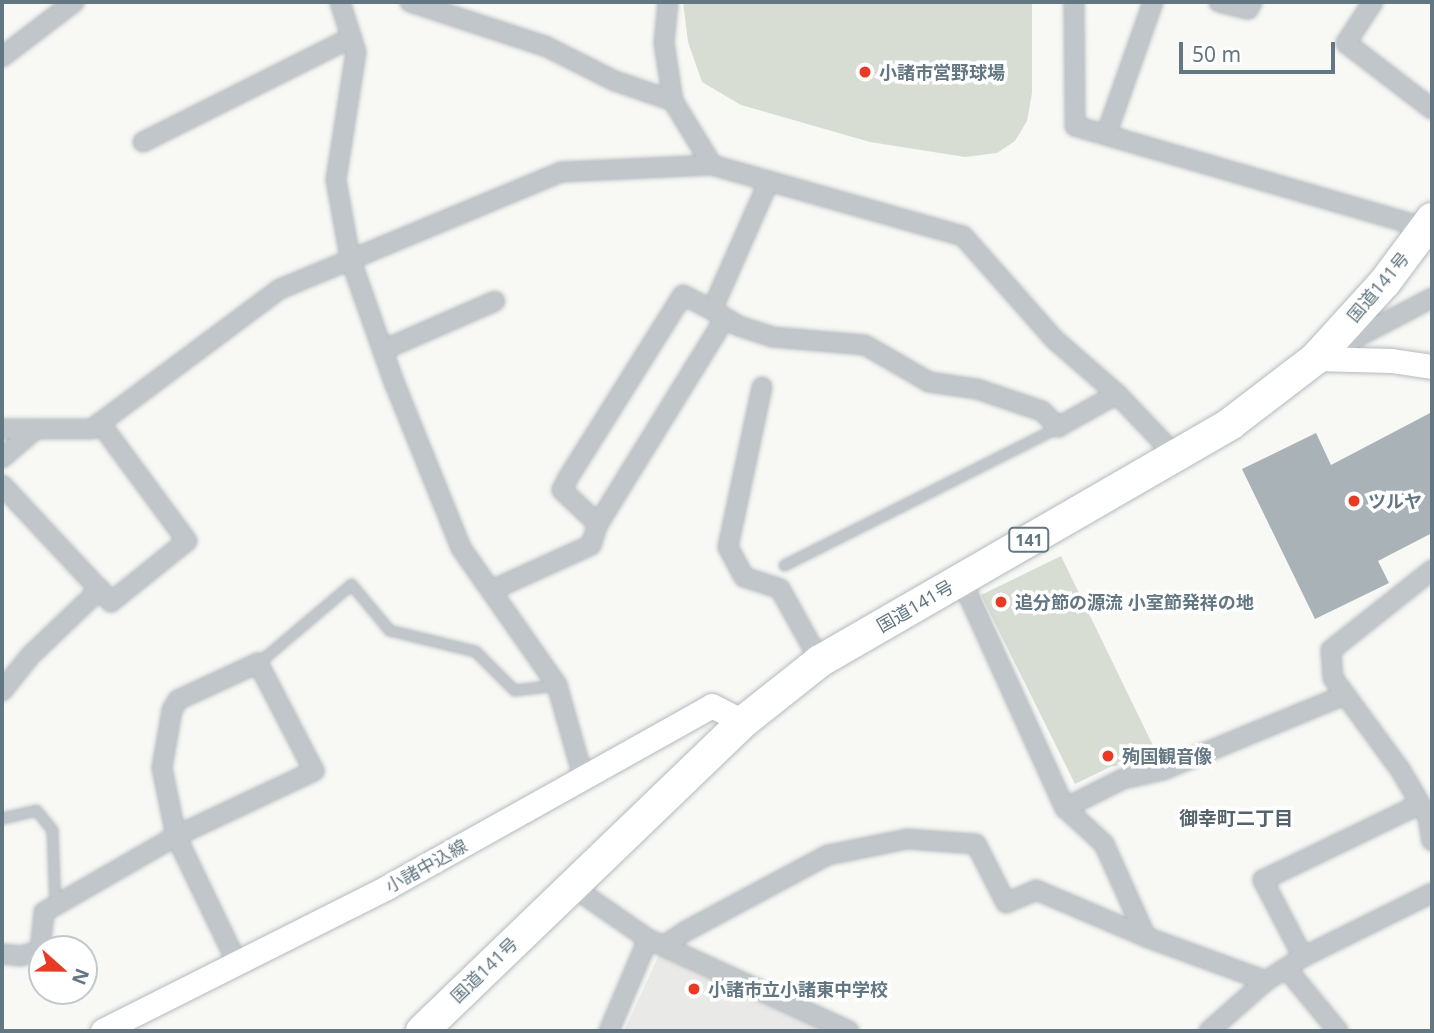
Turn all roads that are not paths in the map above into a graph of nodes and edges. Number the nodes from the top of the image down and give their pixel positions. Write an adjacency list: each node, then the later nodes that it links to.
1 (74, 2): 11 (street)
2 (340, 2): 10 (street)
3 (410, 2): 12 (street)
4 (668, 2): 12 (street)
5 (1074, 2): 14 (street)
6 (1153, 2): 14 (street)
7 (1219, 2): 8 (street)
8 (1252, 2)
9 (1373, 2): 13 (street)
10 (351, 38): 15 (street); 19 (street)
11 (2, 57)
12 (673, 101): 16 (street)
13 (1432, 109)
14 (1107, 135): 18 (street)
15 (143, 142)
16 (712, 165): 17 (street); 19 (street)
17 (768, 183): 22 (street); 27 (street)
18 (1429, 224): 24 (highway, 国道141号 / 141)
19 (350, 258): 23 (street); 28 (street)
20 (1432, 298): 24 (street)
21 (495, 301): 23 (street)
22 (718, 314): 29 (street); 35 (street); 35 (street)
23 (383, 350): 40 (street)
24 (1315, 359): 25 (main road); 32 (highway, 国道141号 / 141)
25 (1432, 367)
26 (762, 387): 41 (street)
27 (1117, 394): 29 (street); 32 (street)
28 (100, 423): 31 (street); 39 (street)
29 (1058, 427): 36 (lane)
30 (2, 429): 31 (street)
31 (36, 429): 33 (street)
32 (1177, 457): 38 (highway, 国道141号 / 141)
33 (2, 458)
34 (2, 485): 39 (street)
35 (598, 524): 40 (street)
36 (784, 565)
37 (1432, 570): 45 (street)
38 (961, 579): 41 (highway, 国道141号 / 141); 49 (street)
39 (100, 589): 44 (street)
40 (492, 590): 43 (street)
41 (820, 661): 46 (highway, 国道141号 / 141)
42 (258, 663): 43 (lane); 51 (street); 51 (street)
43 (557, 685): 47 (street)
44 (2, 691)
45 (1345, 695): 48 (street); 49 (street)
46 (743, 722): 47 (main road, 小諸中込線); 53 (highway, 国道141号 / 141)
47 (583, 776): 60 (main road, 小諸中込線)
48 (1420, 804): 52 (street); 59 (street)
49 (1065, 808): 56 (street)
50 (2, 818): 55 (lane)
51 (176, 836): 55 (street); 60 (street)
52 (1432, 841)
53 (570, 885): 57 (street); 64 (highway, 国道141号 / 141)
54 (1432, 893): 59 (street)
55 (55, 906): 58 (street)
56 (1146, 937): 57 (street); 62 (street)
57 (656, 942): 65 (street); 66 (street)
58 (2, 954)
59 (1303, 957): 61 (street)
60 (238, 965): 63 (main road, 小諸中込線)
61 (1286, 968): 62 (street); 68 (street)
62 (1266, 981): 67 (street)
63 (103, 1031)
64 (422, 1031)
65 (609, 1031)
66 (849, 1031)
67 (1209, 1031)
68 (1338, 1031)

